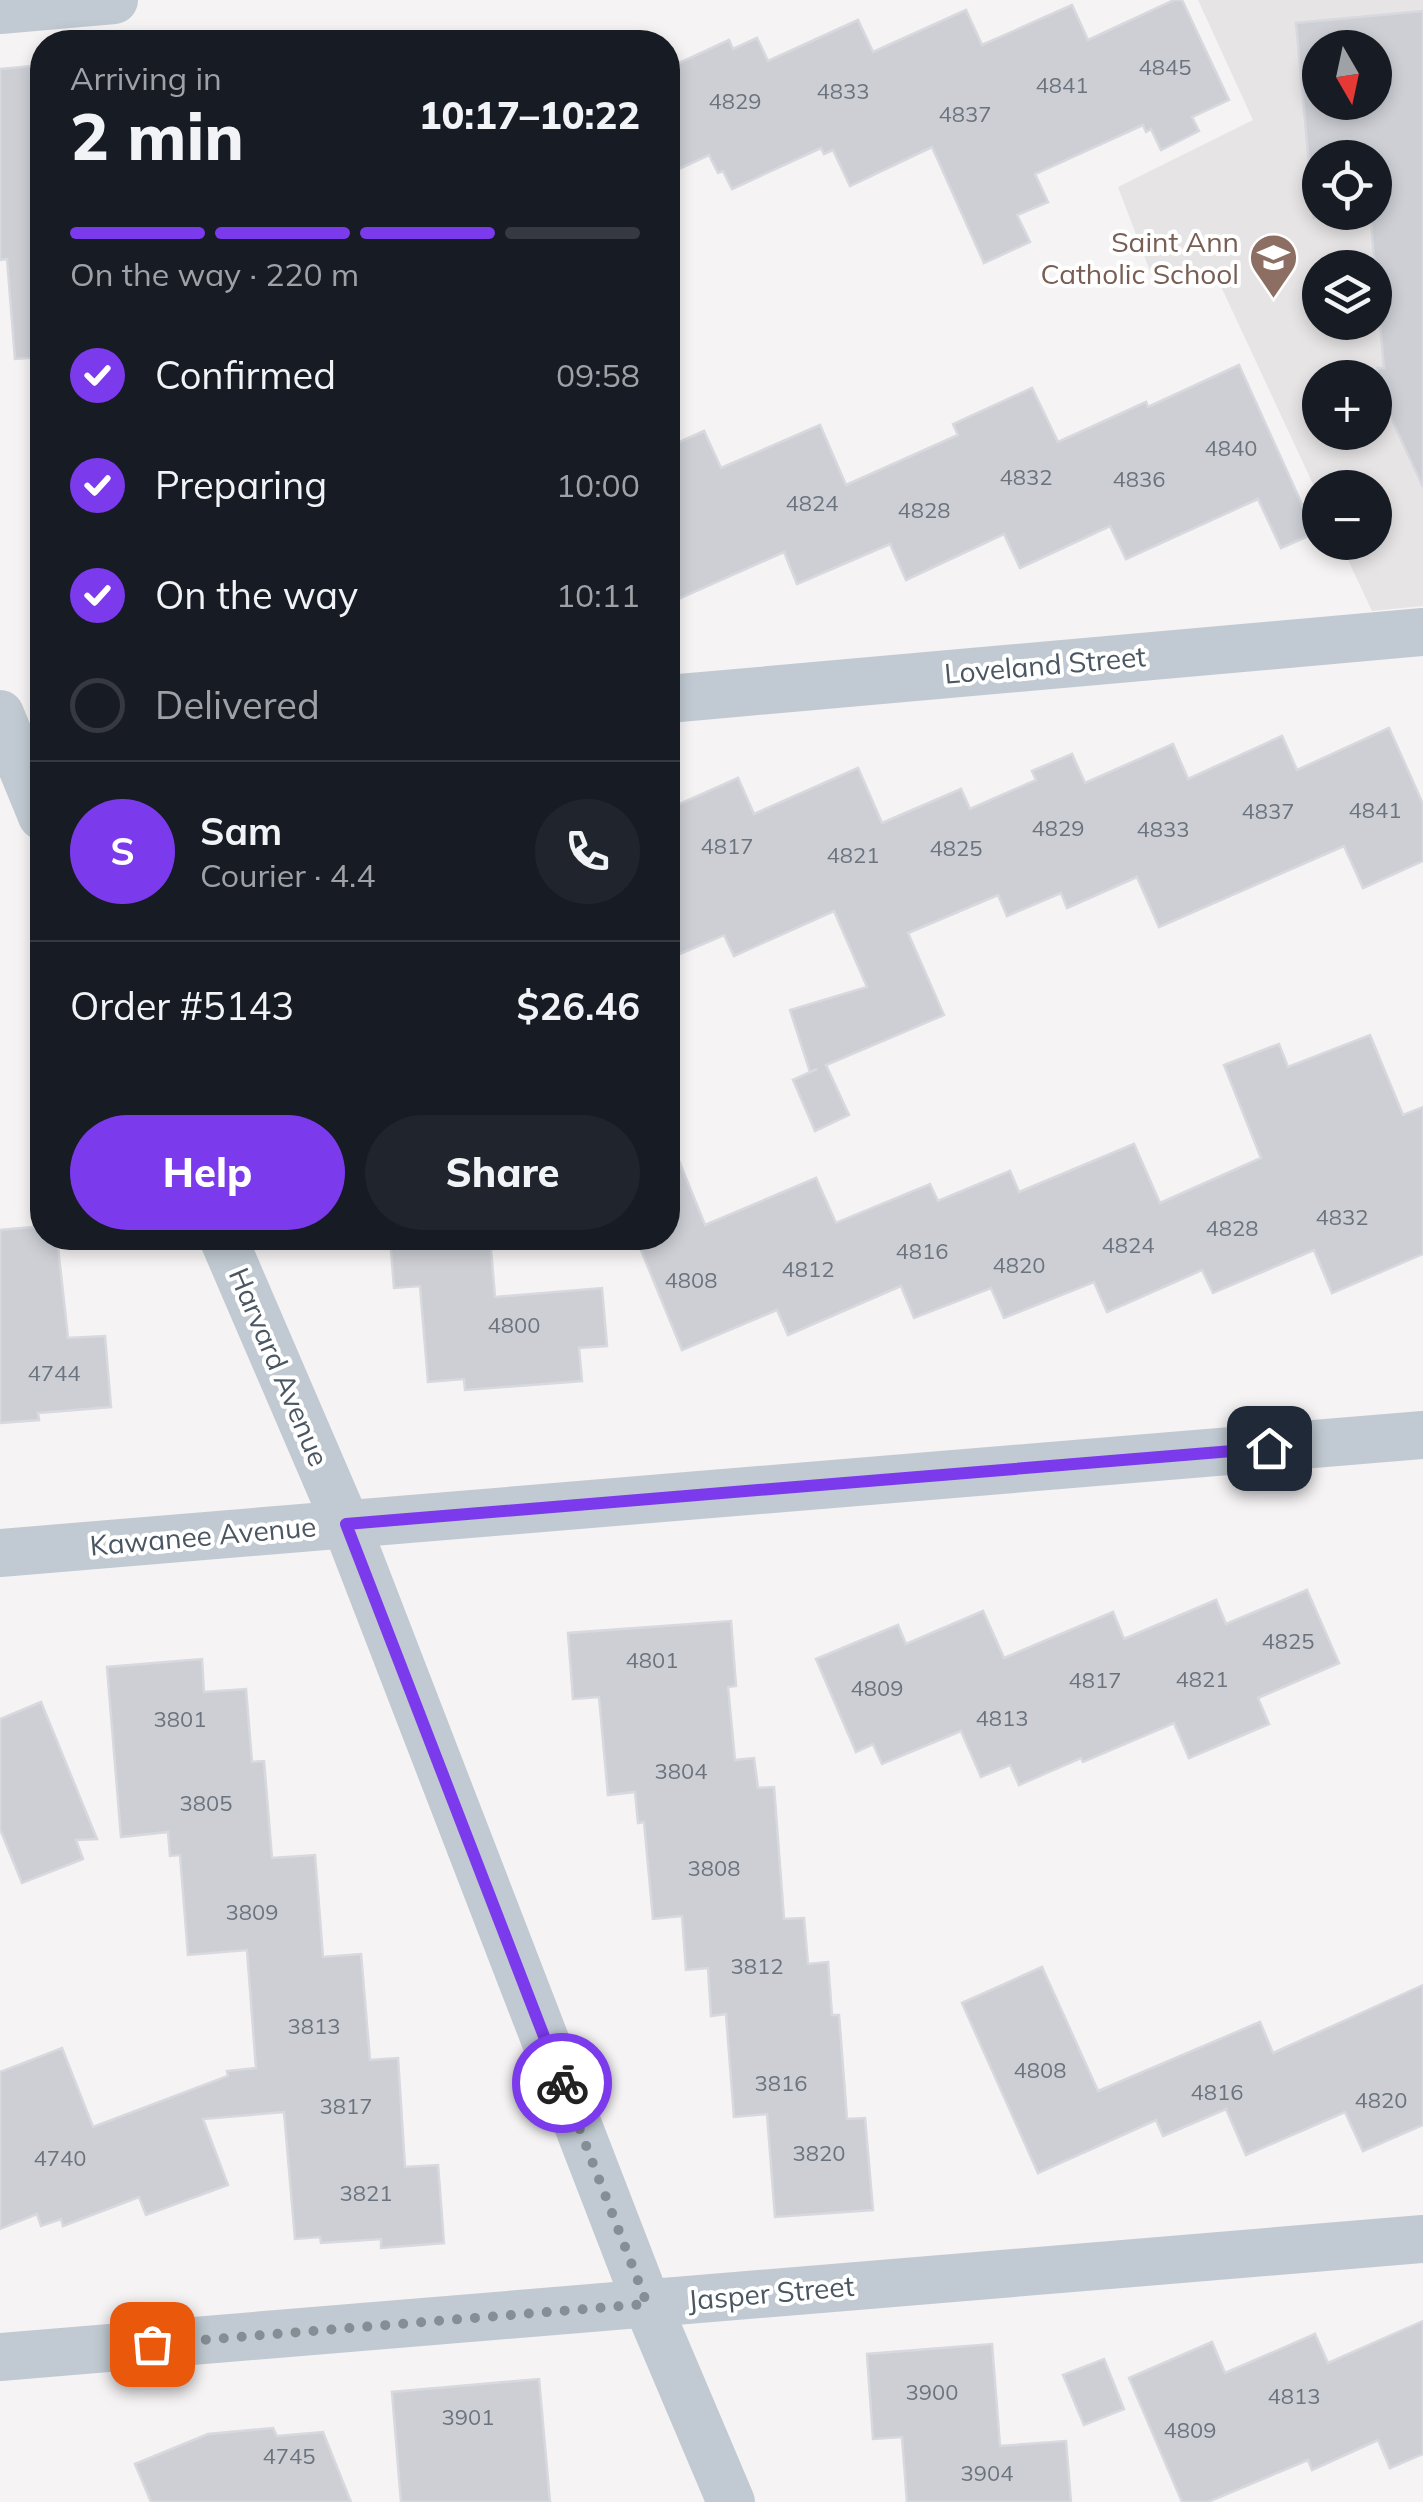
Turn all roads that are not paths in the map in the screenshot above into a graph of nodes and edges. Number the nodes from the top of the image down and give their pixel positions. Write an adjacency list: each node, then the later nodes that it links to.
1 (114, 0): 2 (street)
2 (0, 10)
3 (1423, 632): 4 (street, Loveland Street)
4 (680, 698)
5 (0, 714): 6 (street)
6 (20, 757): 7 (street)
7 (30, 784)
8 (228, 1250): 10 (street, Harvard Avenue)
9 (1423, 1435): 10 (street, Kawanee Avenue)
10 (346, 1524): 11 (street, Kawanee Avenue); 13 (street, Harvard Avenue)
11 (0, 1552)
12 (1423, 2239): 13 (street, Jasper Street)
13 (647, 2304): 14 (street, Jasper Street); 15 (street, Harvard Avenue)
14 (0, 2356)
15 (731, 2502)

